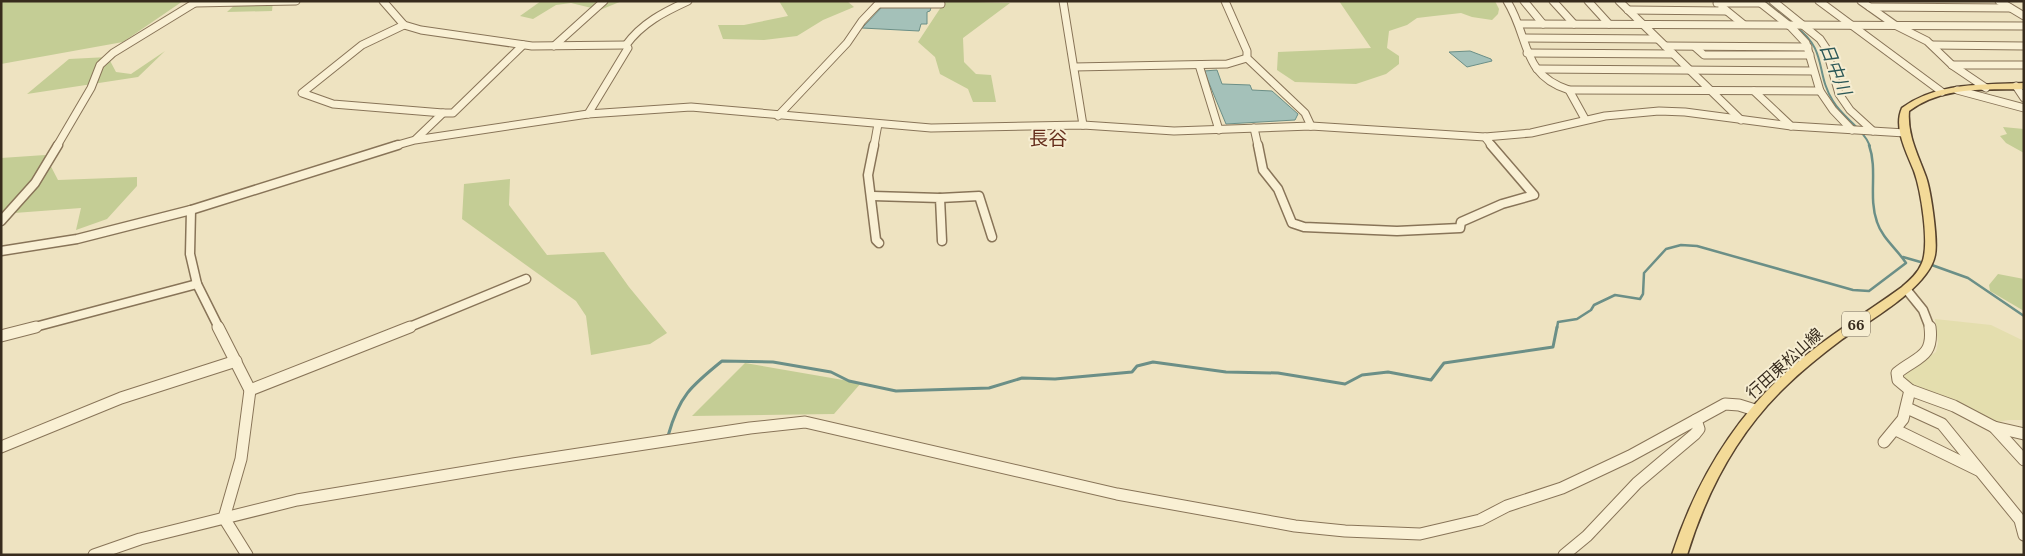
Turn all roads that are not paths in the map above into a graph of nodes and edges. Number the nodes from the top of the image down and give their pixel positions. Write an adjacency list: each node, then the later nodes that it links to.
1 (296, 1): 16 (street)
2 (383, 1): 34 (street)
3 (688, 1): 43 (street)
4 (1063, 1): 56 (street)
5 (1225, 1): 53 (street)
6 (1507, 1): 28 (street)
7 (1524, 1): 29 (street)
8 (1553, 1): 30 (street)
9 (1588, 1): 31 (street)
10 (1619, 1): 25 (street)
11 (1773, 1): 36 (street)
12 (1819, 1): 38 (street)
13 (1861, 1): 22 (street)
14 (1938, 1): 23 (street)
15 (1998, 1): 24 (street)
16 (196, 2): 90 (street)
17 (605, 2): 45 (street)
18 (880, 2): 21 (street); 73 (street)
19 (1716, 2): 20 (street); 26 (street)
20 (1760, 2): 35 (street)
21 (941, 4)
22 (1870, 7): 23 (street); 37 (street)
23 (1948, 8): 24 (street)
24 (2010, 8): 27 (street)
25 (1628, 10): 26 (street); 32 (street)
26 (1726, 10): 33 (street)
27 (2024, 16)
28 (1520, 24): 29 (street); 40 (street)
29 (1543, 24): 30 (street)
30 (1574, 24): 31 (street)
31 (1610, 24): 32 (street)
32 (1642, 24): 33 (street); 41 (street)
33 (1743, 24): 35 (street)
34 (404, 25): 42 (street); 71 (street)
35 (1788, 25): 36 (street); 49 (street)
36 (1804, 25): 38 (street); 83 (street)
37 (1895, 25): 38 (street); 39 (street); 44 (street)
38 (1852, 26): 68 (street)
39 (2024, 26)
40 (1524, 38): 41 (street); 50 (street)
41 (1657, 39): 46 (street)
42 (523, 45): 45 (street); 71 (street)
43 (626, 45): 45 (street); 72 (street)
44 (1932, 45): 47 (street); 54 (street)
45 (554, 46)
46 (1665, 46): 48 (street); 51 (street)
47 (2022, 46)
48 (1696, 47): 49 (street); 52 (street)
49 (1808, 47): 52 (street)
50 (1527, 53): 51 (street); 58 (street)
51 (1673, 54): 59 (street)
52 (1810, 55): 60 (street)
53 (1247, 58): 57 (street); 78 (street)
54 (1952, 65): 55 (street); 62 (street)
55 (2024, 65)
56 (1074, 66): 57 (street); 77 (street)
57 (1199, 66): 81 (street)
58 (1536, 69): 59 (street); 63 (street)
59 (1689, 70): 60 (street); 65 (street)
60 (1813, 71): 67 (street)
61 (2020, 86): 62 (main road, 行田東松山線 / 66); 69 (street)
62 (1986, 88): 64 (main road, 行田東松山線 / 66)
63 (1569, 90): 65 (street); 74 (street)
64 (1957, 90): 68 (main road, 行田東松山線 / 66); 70 (street)
65 (1710, 91): 66 (street); 75 (street)
66 (1754, 91): 67 (street); 79 (street)
67 (1820, 91): 82 (street)
68 (1942, 92): 84 (main road, 行田東松山線 / 66)
69 (2024, 98)
70 (2024, 108)
71 (443, 114): 86 (street)
72 (588, 114): 73 (street); 86 (street)
73 (778, 116): 76 (street)
74 (1585, 120): 75 (street); 85 (street)
75 (1741, 120): 79 (street)
76 (878, 124): 77 (street); 87 (street)
77 (1083, 125): 81 (street)
78 (1311, 126): 80 (street); 85 (street)
79 (1791, 126): 82 (street)
80 (1254, 128): 81 (street); 85 (street)
81 (1219, 130)
82 (1852, 130): 83 (street)
83 (1873, 131): 84 (street)
84 (1905, 133): 97 (main road, 行田東松山線 / 66)
85 (1485, 137)
86 (415, 140): 89 (street)
87 (873, 196): 88 (street); 93 (street)
88 (940, 198): 91 (street); 92 (street)
89 (190, 210): 94 (street); 96 (street)
90 (1, 221)
91 (992, 237)
92 (942, 241)
93 (879, 242)
94 (1, 251)
95 (526, 279): 100 (street)
96 (197, 284): 98 (street); 99 (street)
97 (1906, 289): 101 (street); 103 (main road, 行田東松山線 / 66)
98 (1, 336)
99 (236, 361): 100 (street); 109 (street)
100 (250, 390): 112 (street)
101 (1910, 390): 102 (street); 105 (street)
102 (1907, 408): 106 (street); 111 (street)
103 (1755, 410): 104 (street); 118 (main road, 行田東松山線 / 66)
104 (1696, 420): 112 (street); 117 (street)
105 (1994, 427): 107 (street); 110 (street)
106 (1896, 430): 108 (street); 111 (street)
107 (2024, 434)
108 (1884, 442)
109 (1, 447)
110 (2024, 460)
111 (1980, 471): 113 (street)
112 (224, 518): 115 (street); 116 (street)
113 (2022, 520): 114 (street)
114 (2024, 535)
115 (94, 555)
116 (247, 555)
117 (1564, 555)
118 (1679, 555)

